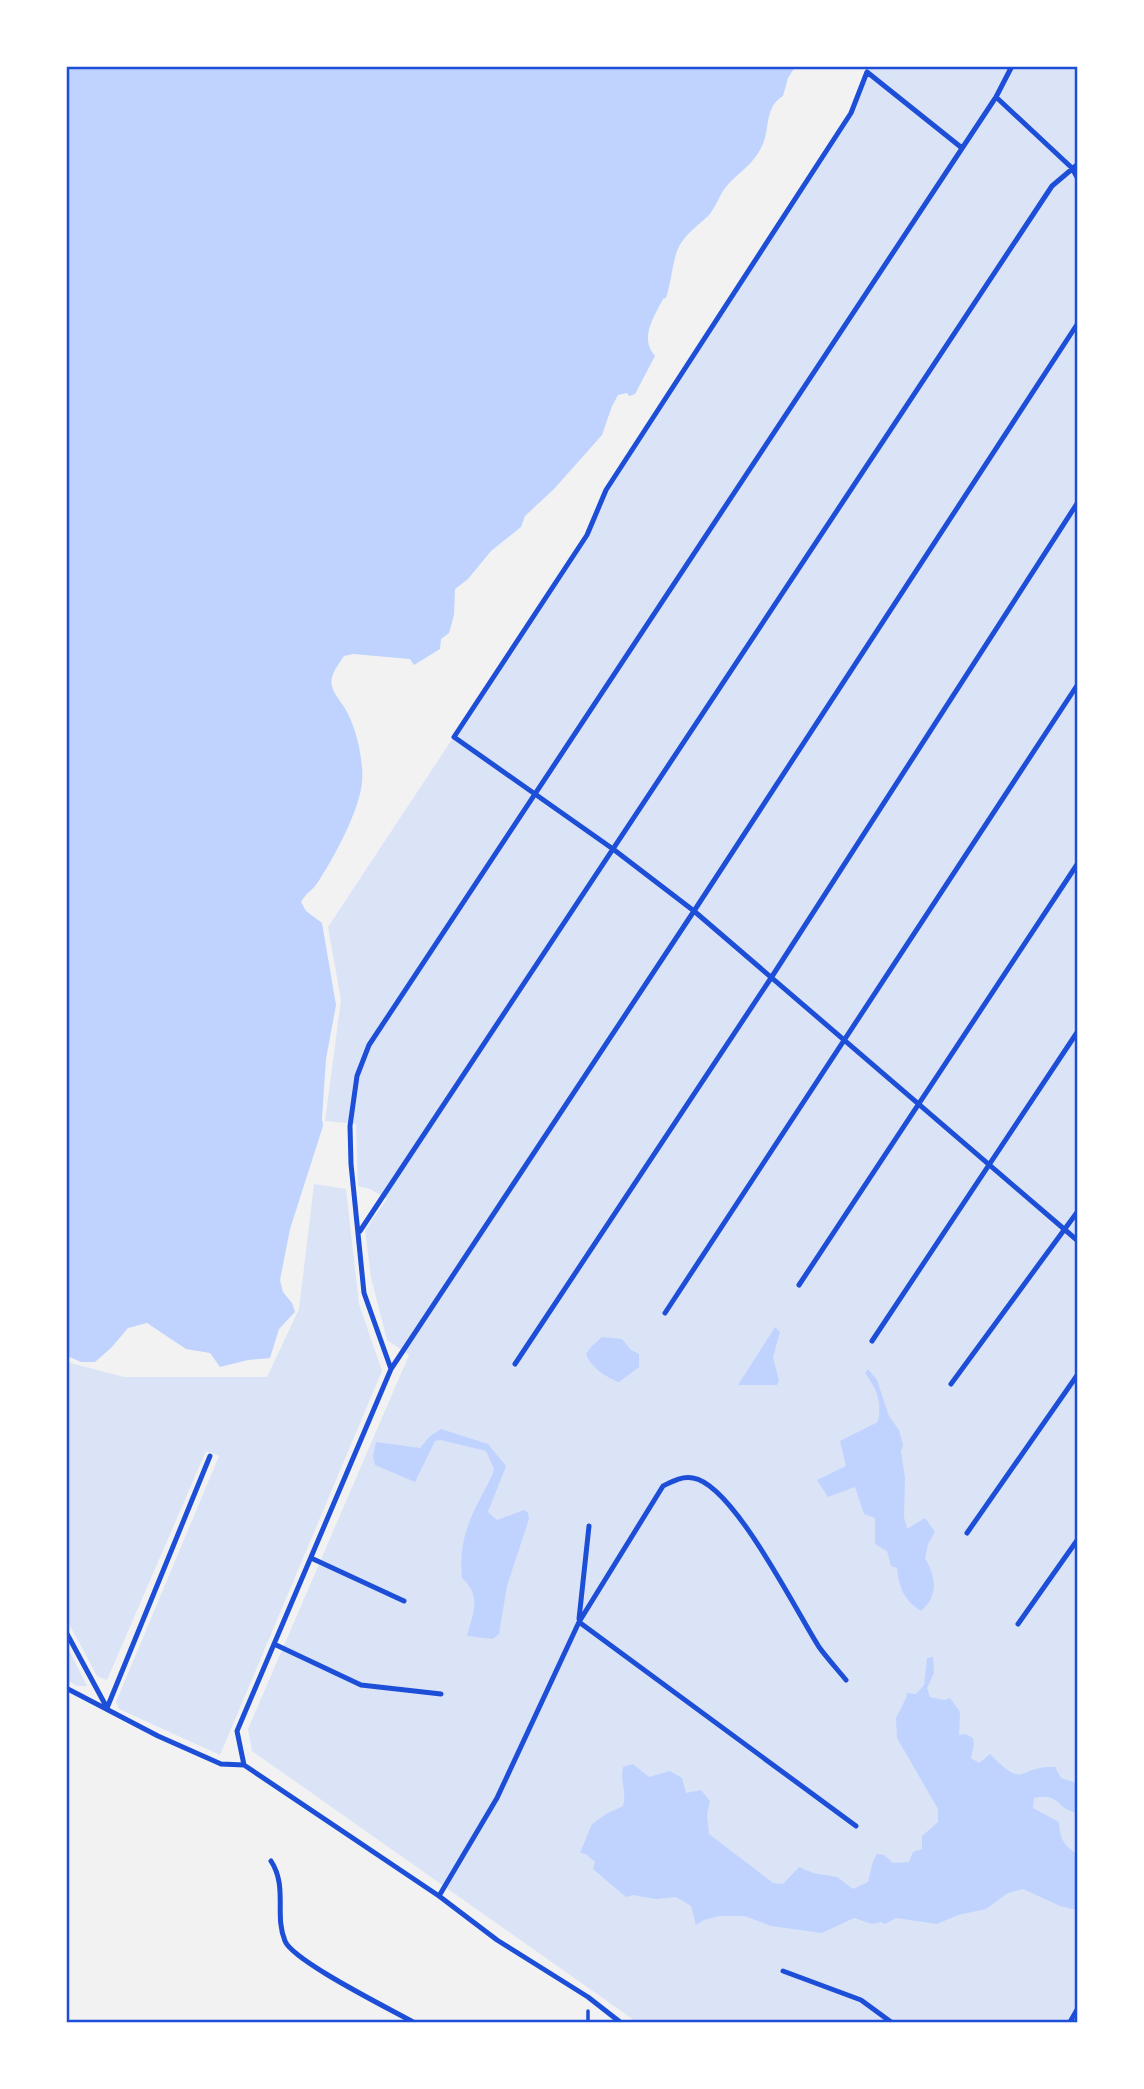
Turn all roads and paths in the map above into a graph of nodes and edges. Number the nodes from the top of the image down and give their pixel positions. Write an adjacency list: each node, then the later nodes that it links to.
1 (1011, 68): 2 (lane)
2 (996, 97): 3 (lane); 4 (lane)
3 (962, 148): 9 (lane); 9 (lane)
4 (1075, 166): 5 (lane); 10 (lane)
5 (1077, 179)
6 (1077, 323): 12 (lane)
7 (1077, 502): 13 (lane)
8 (1077, 684): 15 (lane)
9 (534, 794): 10 (lane); 19 (lane)
10 (612, 849): 12 (lane); 19 (lane)
11 (1077, 863): 16 (lane)
12 (694, 911): 13 (lane); 26 (lane)
13 (771, 978): 15 (lane); 25 (lane)
14 (1077, 1031): 17 (lane)
15 (845, 1042): 16 (lane); 23 (lane)
16 (918, 1106): 17 (lane); 22 (lane)
17 (988, 1166): 20 (lane); 24 (lane)
18 (1077, 1211): 20 (lane)
19 (360, 1231): 26 (lane)
20 (1065, 1231): 21 (lane); 28 (lane)
21 (1077, 1241)
22 (799, 1285)
23 (665, 1314)
24 (872, 1341)
25 (515, 1364)
26 (391, 1369): 33 (lane)
27 (1077, 1374): 31 (lane)
28 (951, 1384)
29 (210, 1456): 42 (lane)
30 (589, 1526): 35 (lane)
31 (967, 1533)
32 (1077, 1539): 36 (lane)
33 (311, 1558): 34 (lane); 38 (lane)
34 (404, 1601)
35 (579, 1622): 39 (lane); 44 (lane); 46 (lane)
36 (1018, 1625)
37 (66, 1632): 42 (lane)
38 (275, 1644): 41 (lane); 43 (lane)
39 (846, 1680)
40 (66, 1688): 42 (lane)
41 (441, 1694)
42 (107, 1708): 43 (lane)
43 (244, 1765): 46 (lane)
44 (856, 1826)
45 (271, 1861): 49 (lane)
46 (439, 1896): 50 (lane)
47 (783, 1971): 51 (lane)
48 (1077, 2008): 52 (lane)
49 (413, 2022)
50 (620, 2022)
51 (891, 2022)
52 (1070, 2022)

